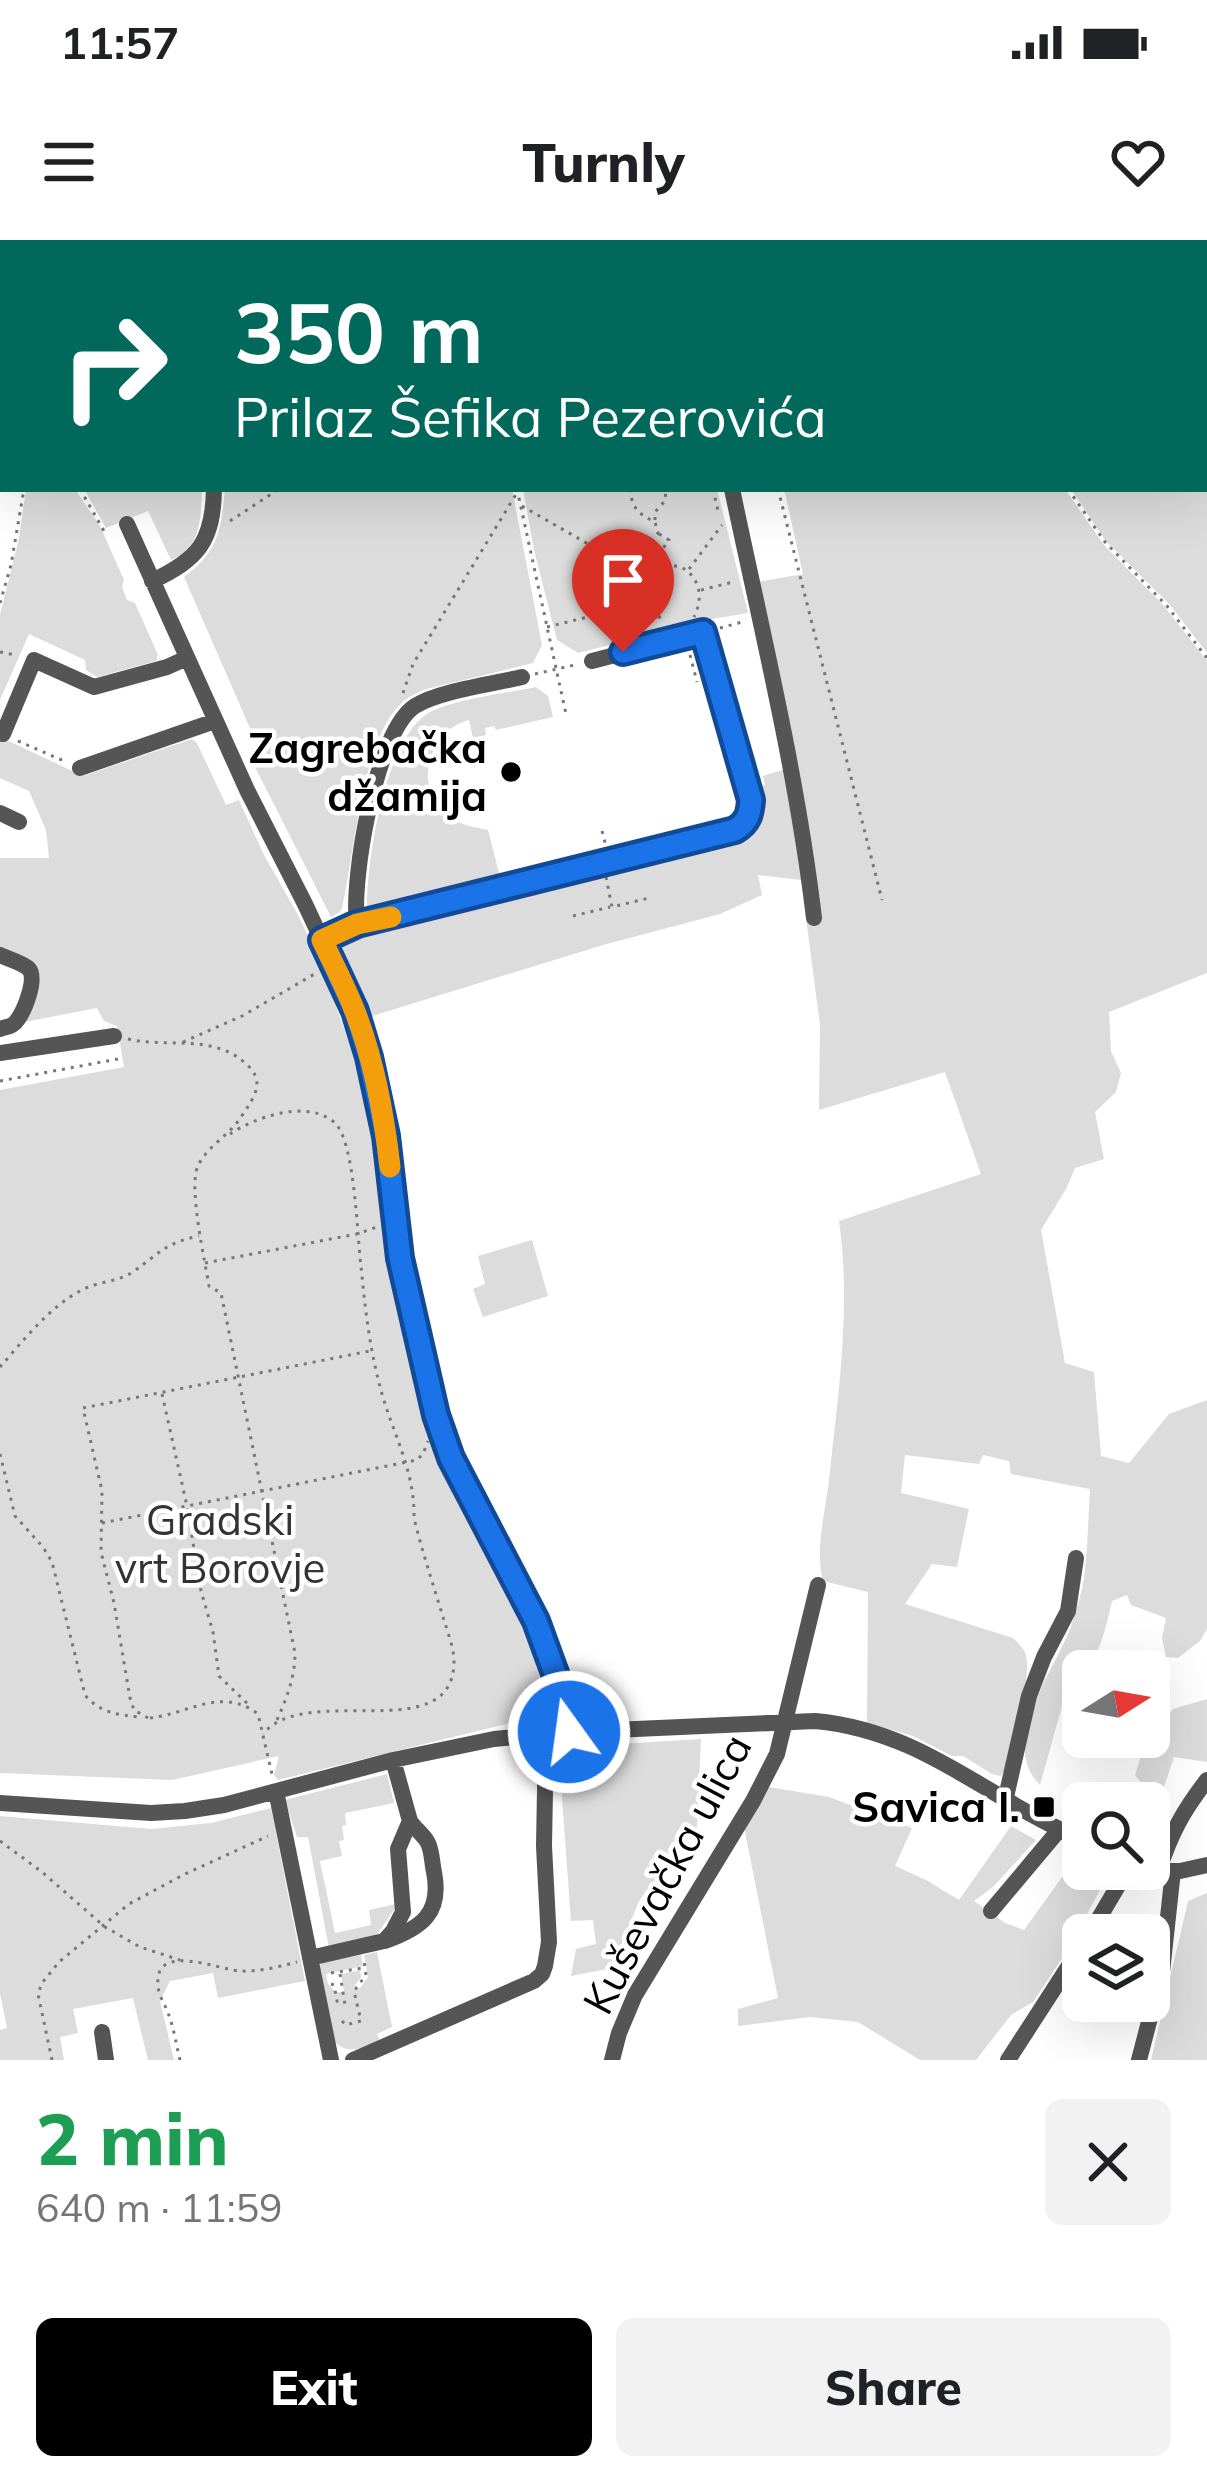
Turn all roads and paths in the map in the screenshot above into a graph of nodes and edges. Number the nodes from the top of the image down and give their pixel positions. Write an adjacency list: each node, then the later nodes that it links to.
1 (23, 492): 29 (path)
2 (82, 492): 17 (path)
3 (214, 492): 19 (street)
4 (274, 492): 19 (path)
5 (517, 492): 39 (path)
6 (518, 492): 13 (path)
7 (631, 492): 14 (path)
8 (666, 492): 14 (path)
9 (714, 492): 16 (path)
10 (734, 492): 30 (street)
11 (779, 492): 48 (path)
12 (1070, 492): 34 (path)
13 (520, 505): 25 (path); 31 (path)
14 (655, 522): 18 (path)
15 (127, 524): 24 (street)
16 (722, 525): 20 (path); 23 (path)
17 (104, 530)
18 (658, 533): 21 (path); 21 (path)
19 (208, 535): 24 (street)
20 (727, 544)
21 (662, 551): 22 (path)
22 (665, 566): 23 (path); 25 (path)
23 (688, 571): 27 (path)
24 (152, 581): 33 (street)
25 (652, 581): 28 (path)
26 (736, 581): 27 (path)
27 (700, 591): 32 (path)
28 (650, 602): 31 (path); 32 (path)
29 (0, 603)
30 (759, 618): 32 (path); 51 (street)
31 (546, 628): 36 (path)
32 (686, 629): 35 (street); 38 (path); 52 (street)
33 (187, 658): 41 (street); 42 (street)
34 (1207, 658)
35 (592, 661): 36 (path)
36 (554, 669): 37 (path); 40 (path)
37 (522, 677): 39 (street)
38 (697, 682)
39 (405, 714): 52 (street)
40 (566, 714)
41 (215, 722): 43 (street); 53 (street)
42 (3, 734): 43 (path)
43 (80, 768)
44 (0, 814): 45 (street)
45 (19, 822)
46 (608, 870): 49 (path)
47 (649, 898): 49 (path)
48 (882, 900)
49 (612, 907): 50 (path)
50 (572, 916)
51 (814, 918)
52 (357, 924): 53 (street)
53 (322, 940): 83 (street)
54 (0, 955): 56 (street)
55 (323, 967): 58 (path)
56 (0, 1029)
57 (114, 1036): 58 (path); 59 (street)
58 (178, 1044): 62 (path)
59 (0, 1053)
60 (118, 1059): 61 (path)
61 (0, 1081)
62 (223, 1139): 64 (path); 65 (path)
63 (385, 1225): 64 (path)
64 (357, 1234): 66 (path); 67 (path)
65 (201, 1236): 66 (path); 68 (path)
66 (205, 1263): 69 (path)
67 (372, 1351): 69 (path); 73 (path)
68 (0, 1367)
69 (238, 1375): 70 (path); 74 (path)
70 (162, 1392): 75 (path); 76 (path)
71 (431, 1428): 73 (path)
72 (0, 1454): 80 (path)
73 (407, 1462): 74 (path); 82 (path)
74 (263, 1492): 75 (path); 82 (path)
75 (187, 1506): 76 (path); 79 (path)
76 (102, 1523): 80 (path)
77 (1076, 1558): 89 (street)
78 (818, 1585): 81 (street, Kuševačka ulica)
79 (252, 1708): 80 (path); 84 (path)
80 (148, 1718)
81 (785, 1721): 83 (street); 89 (street); 118 (street, Kuševačka ulica)
82 (276, 1722): 84 (path)
83 (569, 1732): 85 (street)
84 (263, 1734): 88 (path)
85 (546, 1734): 86 (street); 117 (street)
86 (393, 1760): 88 (street); 91 (street)
87 (1207, 1780): 95 (street)
88 (276, 1791): 90 (street); 92 (street)
89 (1006, 1797): 93 (street)
90 (0, 1803)
91 (410, 1821): 102 (street); 102 (street)
92 (283, 1829): 101 (path); 104 (street)
93 (1059, 1830): 94 (street); 100 (street)
94 (1062, 1831)
95 (1170, 1837)
96 (0, 1841): 101 (path)
97 (1207, 1865): 98 (street)
98 (1170, 1869)
99 (1160, 1890): 120 (street)
100 (991, 1911)
101 (103, 1925): 105 (path); 113 (path)
102 (384, 1941): 103 (street)
103 (361, 1947): 104 (street); 106 (path)
104 (310, 1958): 105 (path); 111 (street)
105 (182, 1960): 115 (path)
106 (365, 1967): 107 (path); 109 (path)
107 (339, 1972): 110 (path); 110 (path)
108 (1062, 1976): 119 (street)
109 (356, 2001): 110 (path); 111 (path)
110 (345, 2005)
111 (323, 2022): 116 (street)
112 (102, 2032): 114 (street)
113 (52, 2060)
114 (106, 2060)
115 (180, 2060)
116 (331, 2060)
117 (353, 2060)
118 (612, 2060)
119 (1008, 2060)
120 (1139, 2060)

